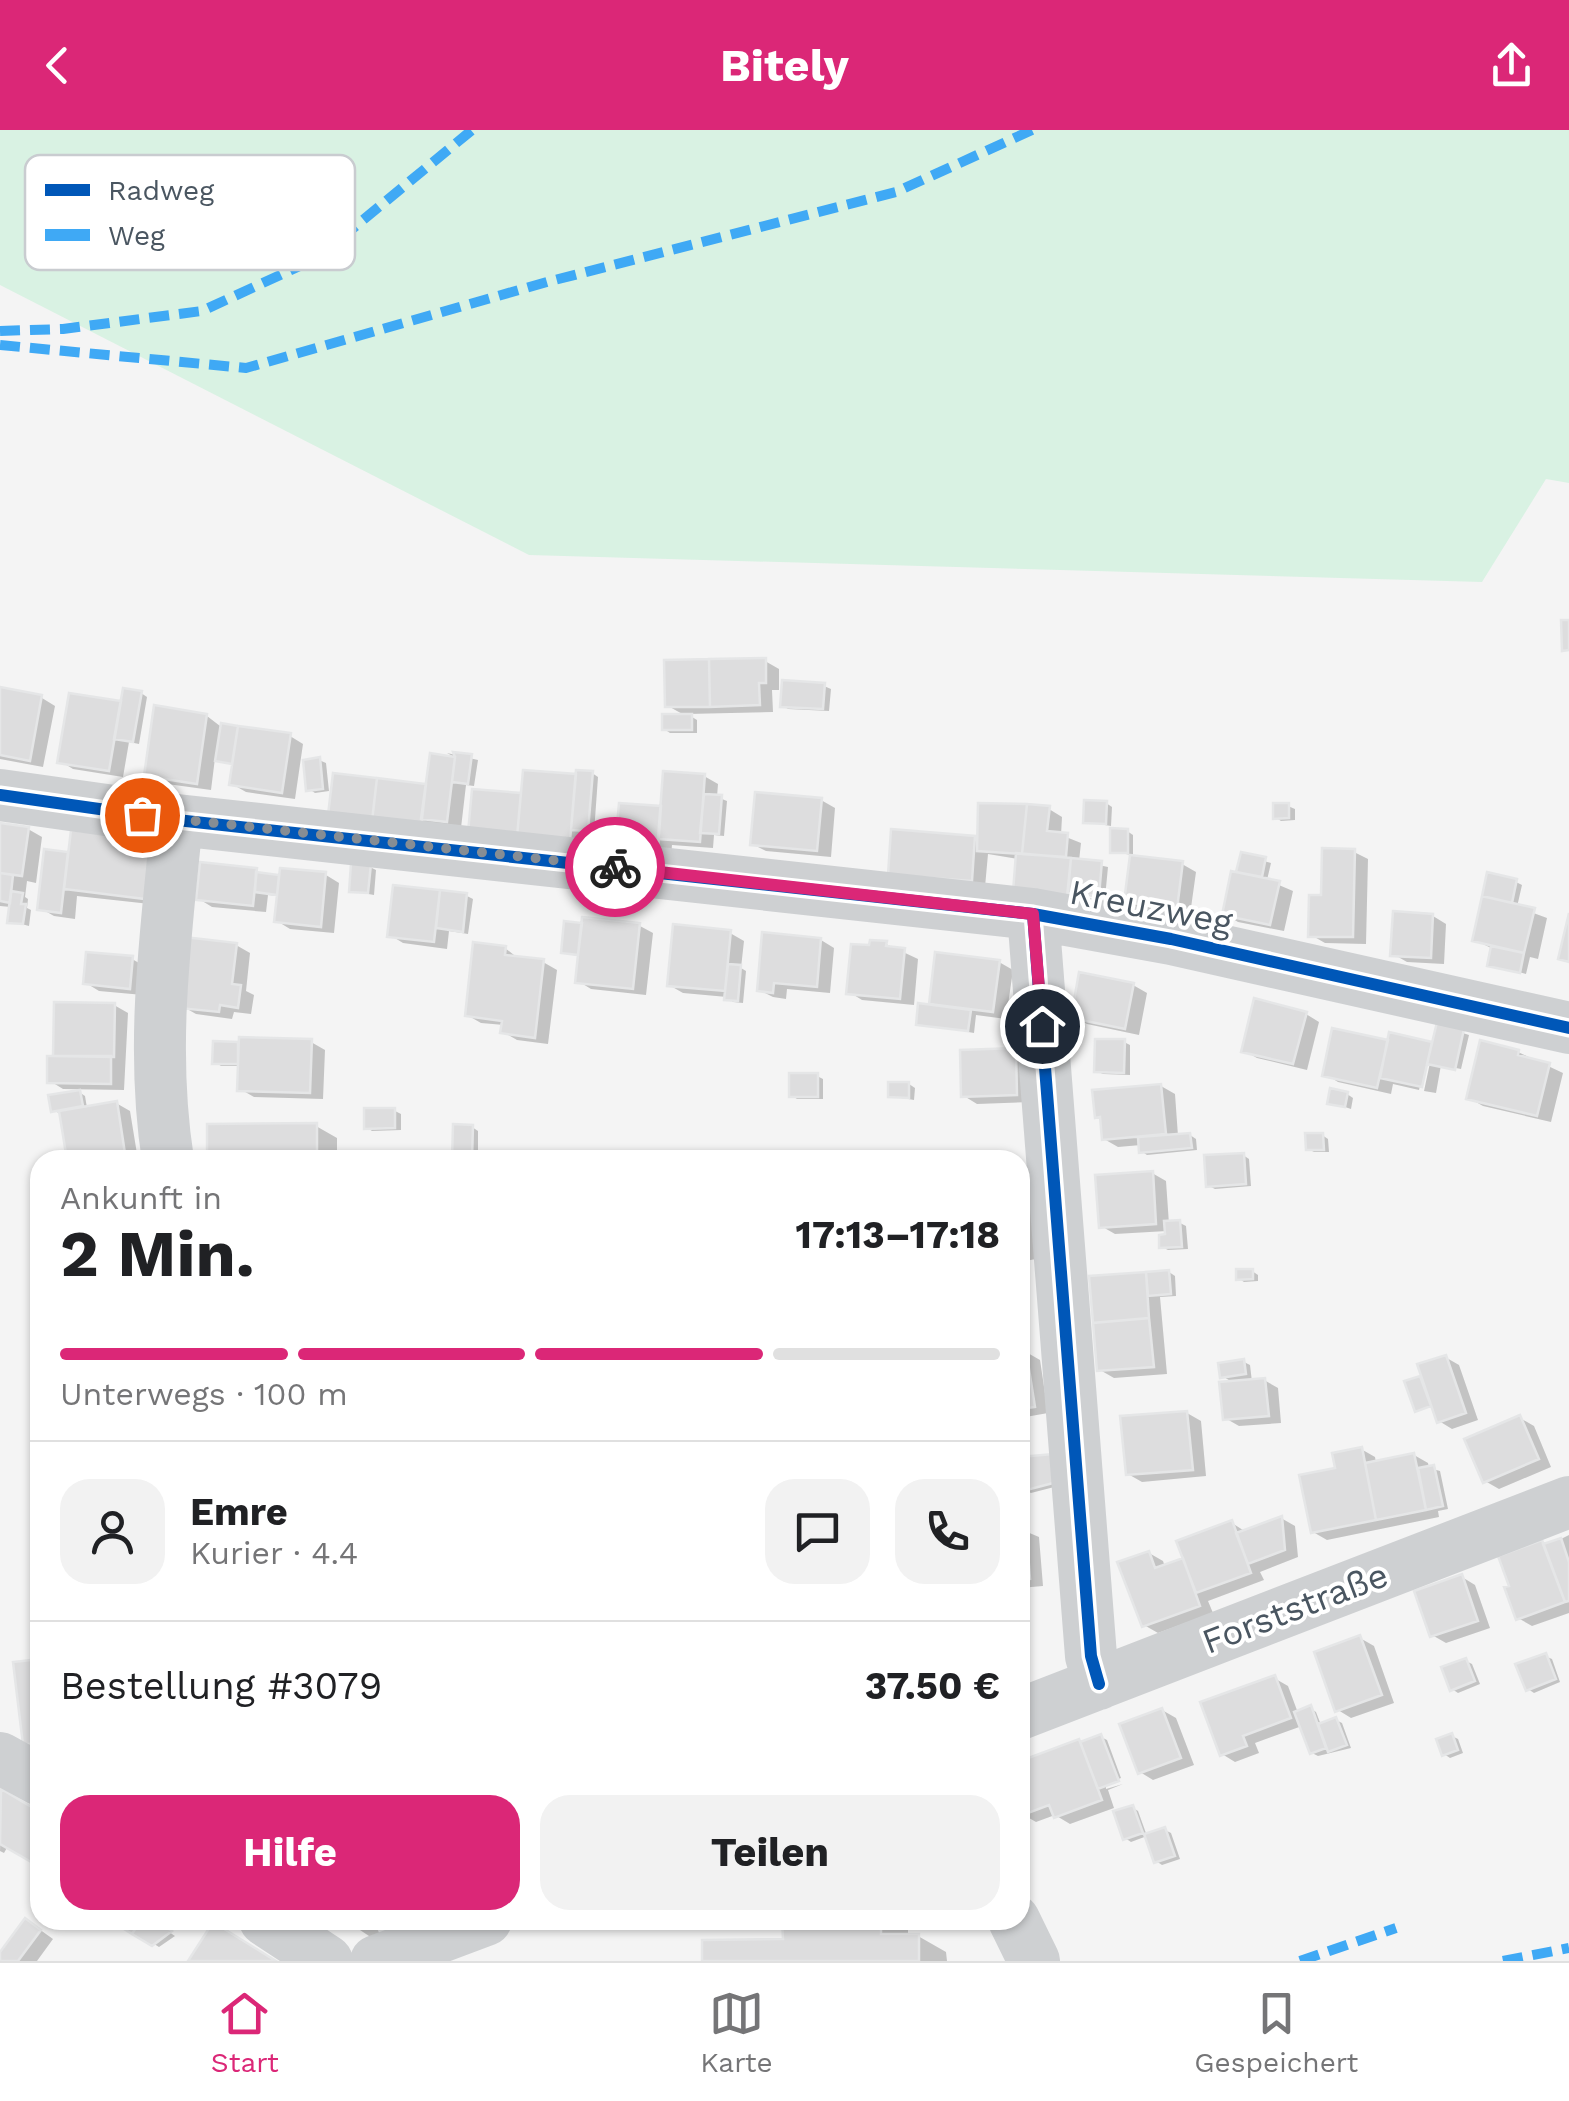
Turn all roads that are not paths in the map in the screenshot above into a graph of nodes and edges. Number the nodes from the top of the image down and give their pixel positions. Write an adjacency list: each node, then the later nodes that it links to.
1 (0, 795): 2 (street, Kreuzweg)
2 (177, 820): 3 (street, Kreuzweg); 5 (street)
3 (1033, 914): 4 (street, Kreuzweg); 6 (street)
4 (1569, 1028)
5 (167, 1150)
6 (1041, 1290): 8 (street)
7 (1569, 1502): 8 (street, Forststraße)
8 (1098, 1684): 9 (street, Forststraße)
9 (1030, 1710)
10 (0, 1758): 11 (street)
11 (30, 1774)
12 (280, 1930): 15 (street)
13 (459, 1930): 16 (street)
14 (1019, 1930): 17 (street)
15 (327, 1961)
16 (376, 1961)
17 (1034, 1961)

